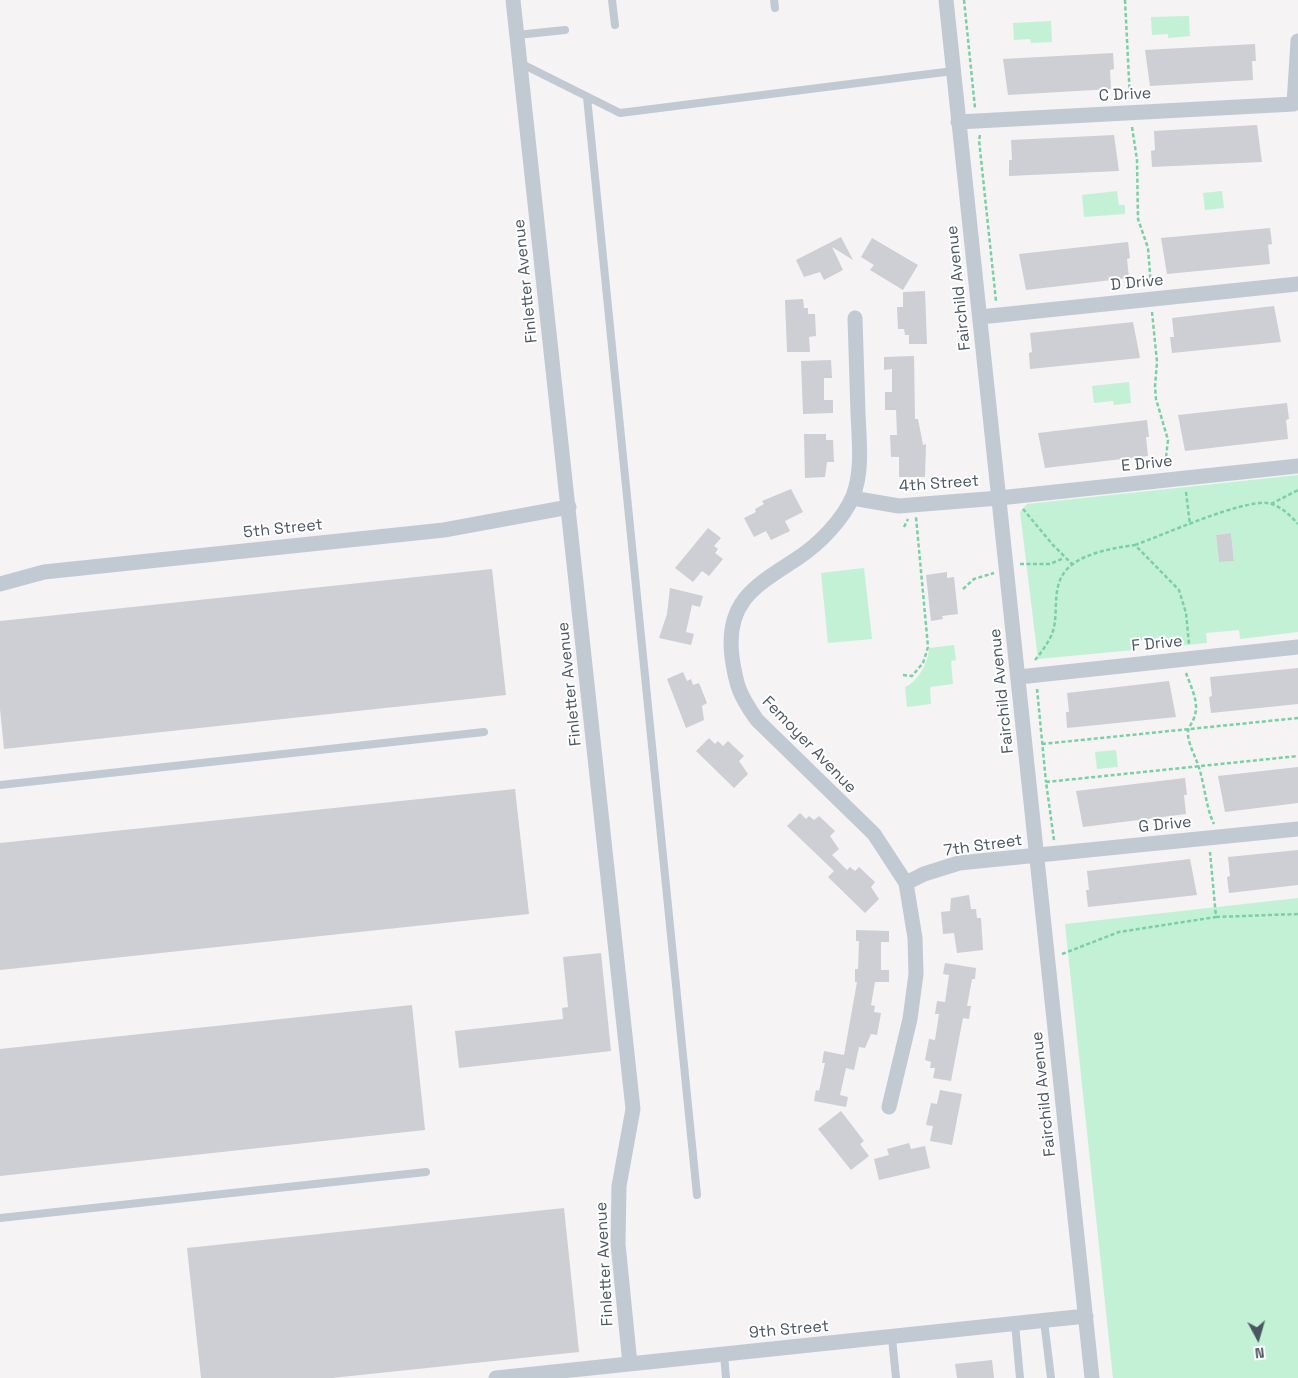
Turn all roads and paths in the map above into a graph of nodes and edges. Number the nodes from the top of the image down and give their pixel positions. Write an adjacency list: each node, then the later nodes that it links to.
1 (513, 0): 8 (street, Finletter Avenue)
2 (612, 0): 6 (lane)
3 (946, 0): 11 (street, Fairchild Avenue)
4 (964, 0): 13 (path)
5 (1125, 0): 14 (path)
6 (614, 25)
7 (565, 30): 8 (lane)
8 (517, 35): 10 (street, Finletter Avenue)
9 (1298, 41): 14 (street, C Drive)
10 (519, 62): 12 (lane); 30 (street, Finletter Avenue)
11 (953, 71): 12 (lane); 15 (street, Fairchild Avenue)
12 (587, 97): 64 (lane)
13 (977, 112)
14 (1131, 113): 15 (street, C Drive); 18 (path)
15 (958, 122): 20 (street, Fairchild Avenue)
16 (983, 132): 19 (path)
17 (1298, 284): 18 (street, D Drive)
18 (1151, 299): 20 (street, D Drive); 24 (path)
19 (1001, 305)
20 (980, 317): 27 (street, Fairchild Avenue)
21 (855, 318): 26 (street, Femoyer Avenue)
22 (1298, 466): 23 (street, E Drive)
23 (1184, 478): 24 (street, E Drive); 33 (path)
24 (1163, 480): 27 (street, E Drive)
25 (1298, 490): 28 (path)
26 (852, 498): 27 (street, 4th Street); 58 (street, Femoyer Avenue)
27 (999, 498): 37 (street, Fairchild Avenue)
28 (1271, 504): 32 (path); 33 (path)
29 (1020, 506): 35 (path)
30 (569, 507): 38 (street, 5th Street); 71 (street, Finletter Avenue)
31 (916, 517): 43 (path)
32 (1298, 524)
33 (1190, 525): 34 (path)
34 (1135, 545): 36 (path); 41 (path)
35 (1064, 558): 36 (path); 37 (path)
36 (1073, 565): 42 (path)
37 (1007, 568): 39 (path); 44 (street, Fairchild Avenue)
38 (0, 584)
39 (963, 589)
40 (1298, 647): 41 (street, F Drive)
41 (1187, 659): 44 (street, F Drive); 47 (path)
42 (1035, 660)
43 (903, 675)
44 (1019, 677): 57 (street, Fairchild Avenue)
45 (1038, 685): 49 (path)
46 (1298, 718): 47 (path)
47 (1188, 729): 49 (path); 51 (path)
48 (484, 732): 53 (lane)
49 (1042, 744): 52 (path)
50 (1298, 756): 51 (path)
51 (1199, 767): 52 (path); 55 (path)
52 (1046, 782): 56 (path)
53 (0, 785)
54 (1298, 829): 55 (street, G Drive)
55 (1213, 838): 57 (street, G Drive); 60 (path)
56 (1059, 842)
57 (1037, 856): 58 (street, 7th Street); 61 (street, Fairchild Avenue)
58 (906, 883): 62 (street, Femoyer Avenue)
59 (1298, 914): 60 (path)
60 (1216, 917): 61 (path)
61 (1047, 956): 66 (street, Fairchild Avenue)
62 (888, 1107)
63 (426, 1172): 65 (lane)
64 (697, 1196)
65 (0, 1218)
66 (1086, 1316): 67 (street, 9th Street); 77 (street, Fairchild Avenue)
67 (1044, 1320): 68 (street, 9th Street); 76 (lane)
68 (1015, 1324): 69 (street, 9th Street); 75 (lane)
69 (892, 1338): 70 (street, 9th Street); 74 (lane)
70 (724, 1354): 71 (street, 9th Street); 73 (lane)
71 (630, 1364): 72 (street, 9th Street)
72 (496, 1378)
73 (726, 1378)
74 (896, 1378)
75 (1020, 1378)
76 (1051, 1378)
77 (1092, 1378)

